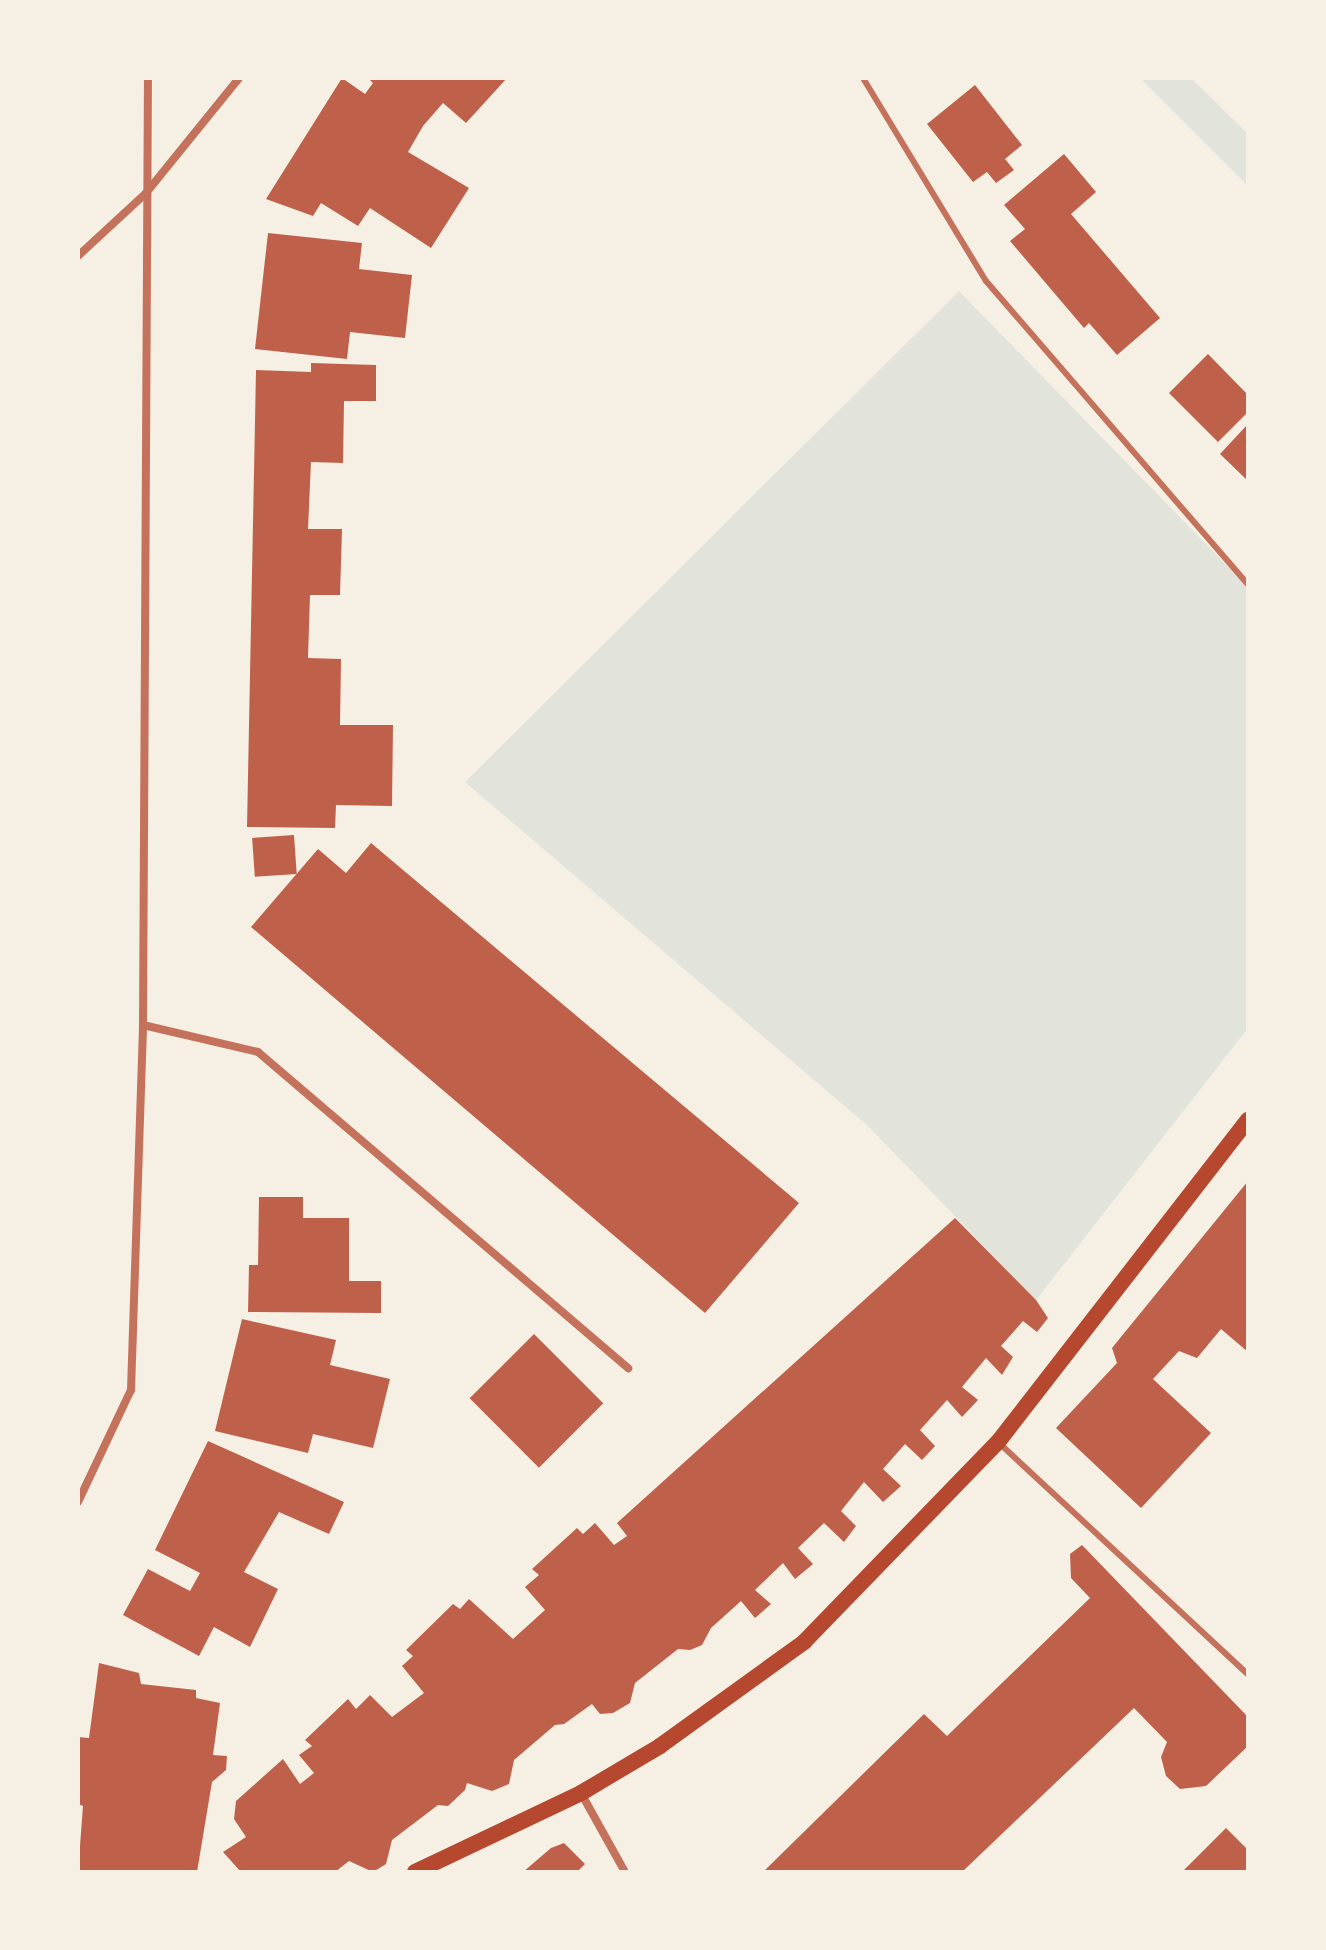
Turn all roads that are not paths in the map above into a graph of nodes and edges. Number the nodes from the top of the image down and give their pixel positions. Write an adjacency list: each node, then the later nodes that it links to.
1 (148, 78): 4 (street)
2 (239, 78): 4 (street)
3 (863, 78): 6 (lane)
4 (146, 193): 5 (street); 7 (street)
5 (78, 256)
6 (1248, 584)
7 (143, 1025): 9 (street); 11 (street)
8 (1248, 1120): 10 (main road)
9 (628, 1368)
10 (998, 1442): 12 (lane); 13 (main road)
11 (78, 1502)
12 (1248, 1674)
13 (581, 1793): 14 (main road); 15 (street)
14 (415, 1872)
15 (625, 1872)

